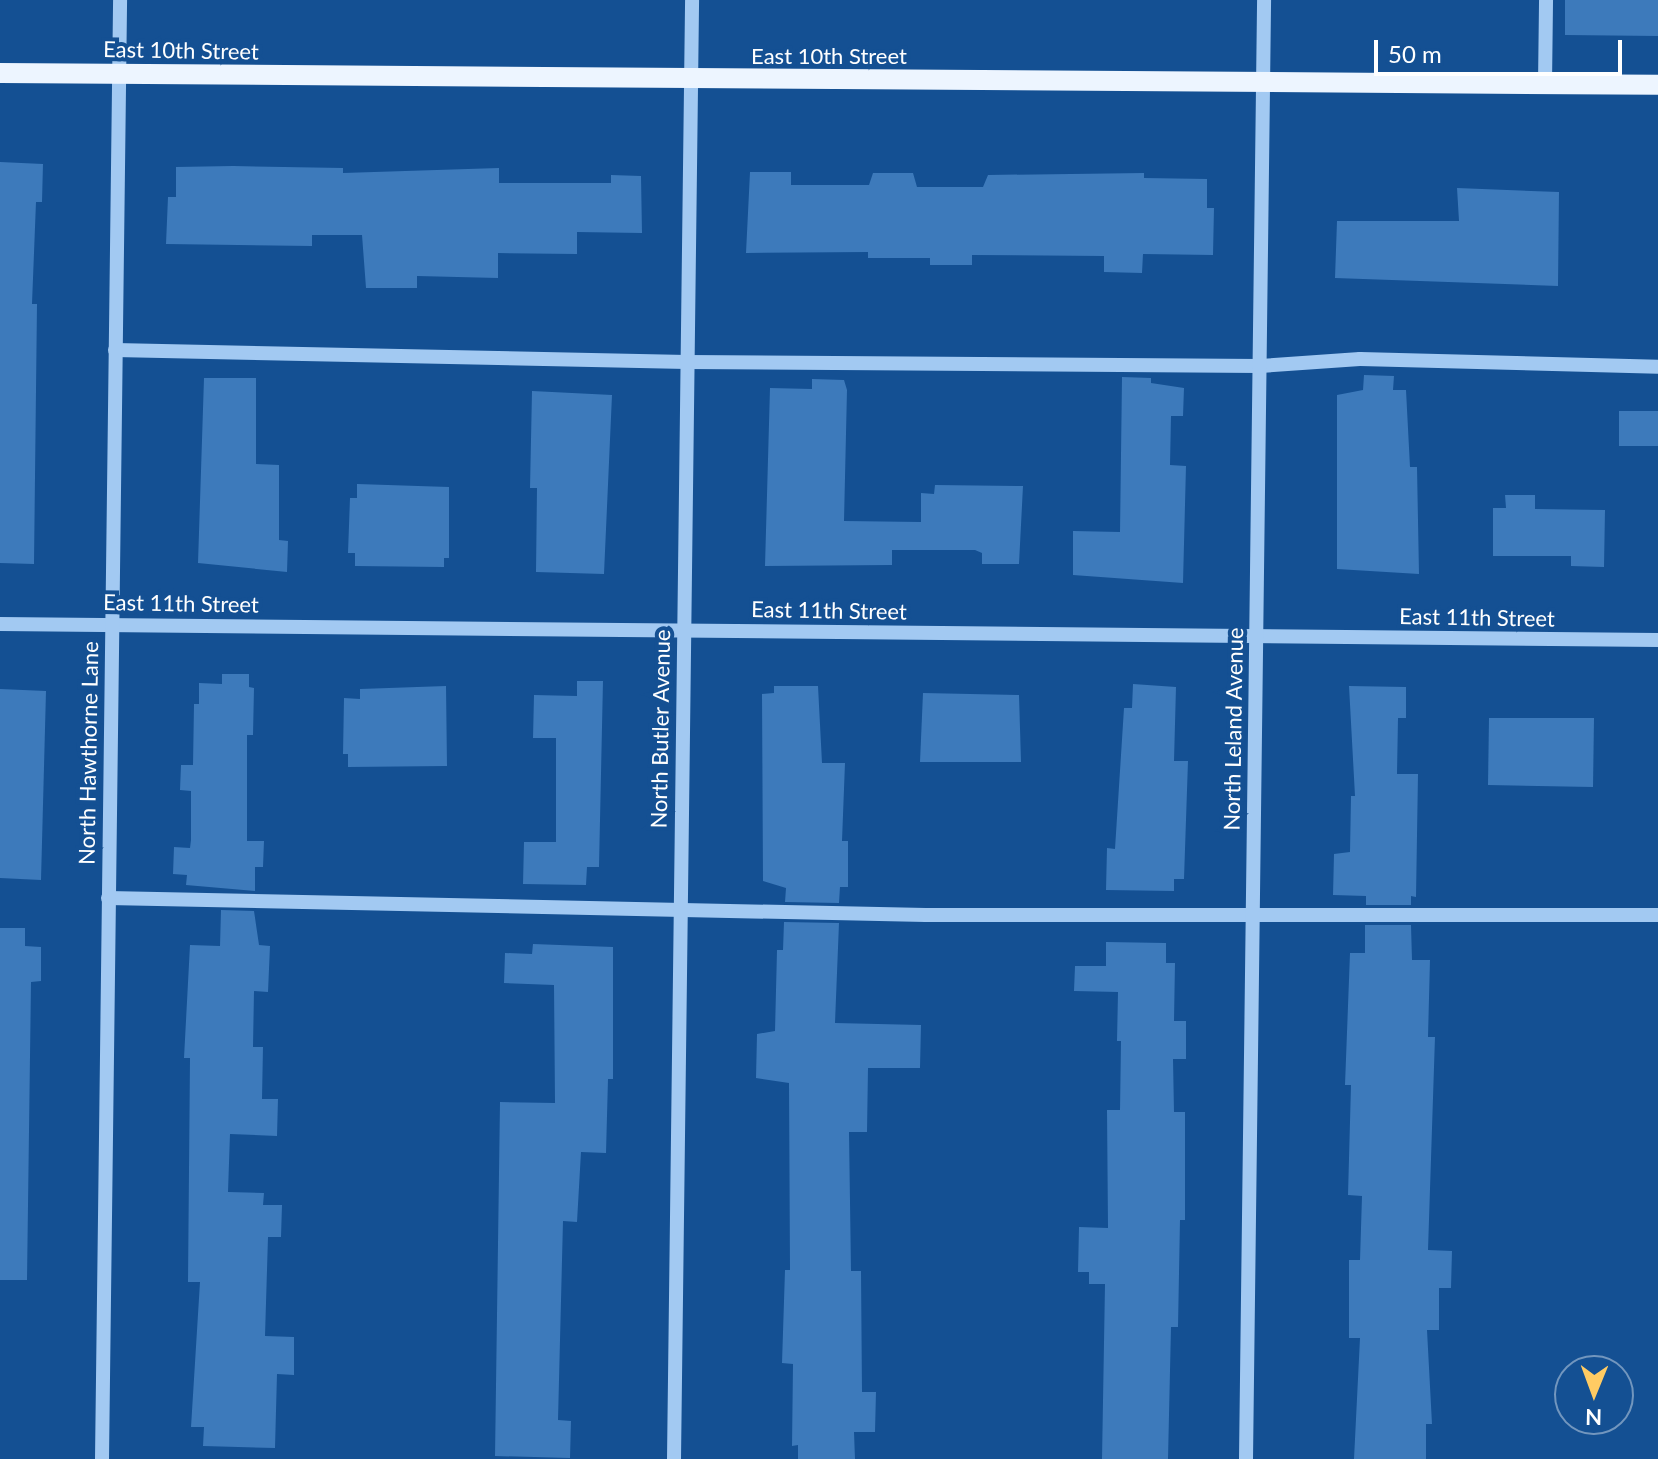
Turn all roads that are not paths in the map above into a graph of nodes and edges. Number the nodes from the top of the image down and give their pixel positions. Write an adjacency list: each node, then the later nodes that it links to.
1 (120, 0): 6 (street, North Hawthorne Lane)
2 (692, 0): 7 (street, North Butler Avenue)
3 (1264, 0): 8 (street, North Leland Avenue)
4 (1546, 0): 9 (street)
5 (0, 73): 6 (main road, East 10th Street)
6 (119, 73): 7 (main road, East 10th Street); 11 (street, North Hawthorne Lane)
7 (691, 80): 8 (main road, East 10th Street); 12 (street, North Butler Avenue)
8 (1263, 83): 9 (main road, East 10th Street); 13 (street, North Leland Avenue)
9 (1545, 85): 10 (main road, East 10th Street)
10 (1658, 85)
11 (115, 350): 12 (street); 16 (street, North Hawthorne Lane)
12 (687, 362): 13 (street); 17 (street, North Butler Avenue)
13 (1260, 366): 14 (street); 18 (street, North Leland Avenue)
14 (1658, 367)
15 (0, 624): 16 (street, East 11th Street)
16 (111, 625): 17 (street, East 11th Street); 20 (street, North Hawthorne Lane)
17 (684, 631): 18 (street, East 11th Street); 21 (street, North Butler Avenue)
18 (1256, 636): 19 (street, East 11th Street); 22 (street, North Leland Avenue)
19 (1658, 640)
20 (108, 898): 21 (street); 24 (street, North Hawthorne Lane)
21 (680, 909): 22 (street); 25 (street, North Butler Avenue)
22 (1253, 912): 23 (street); 26 (street, North Leland Avenue)
23 (1658, 915)
24 (102, 1459)
25 (674, 1459)
26 (1246, 1459)

